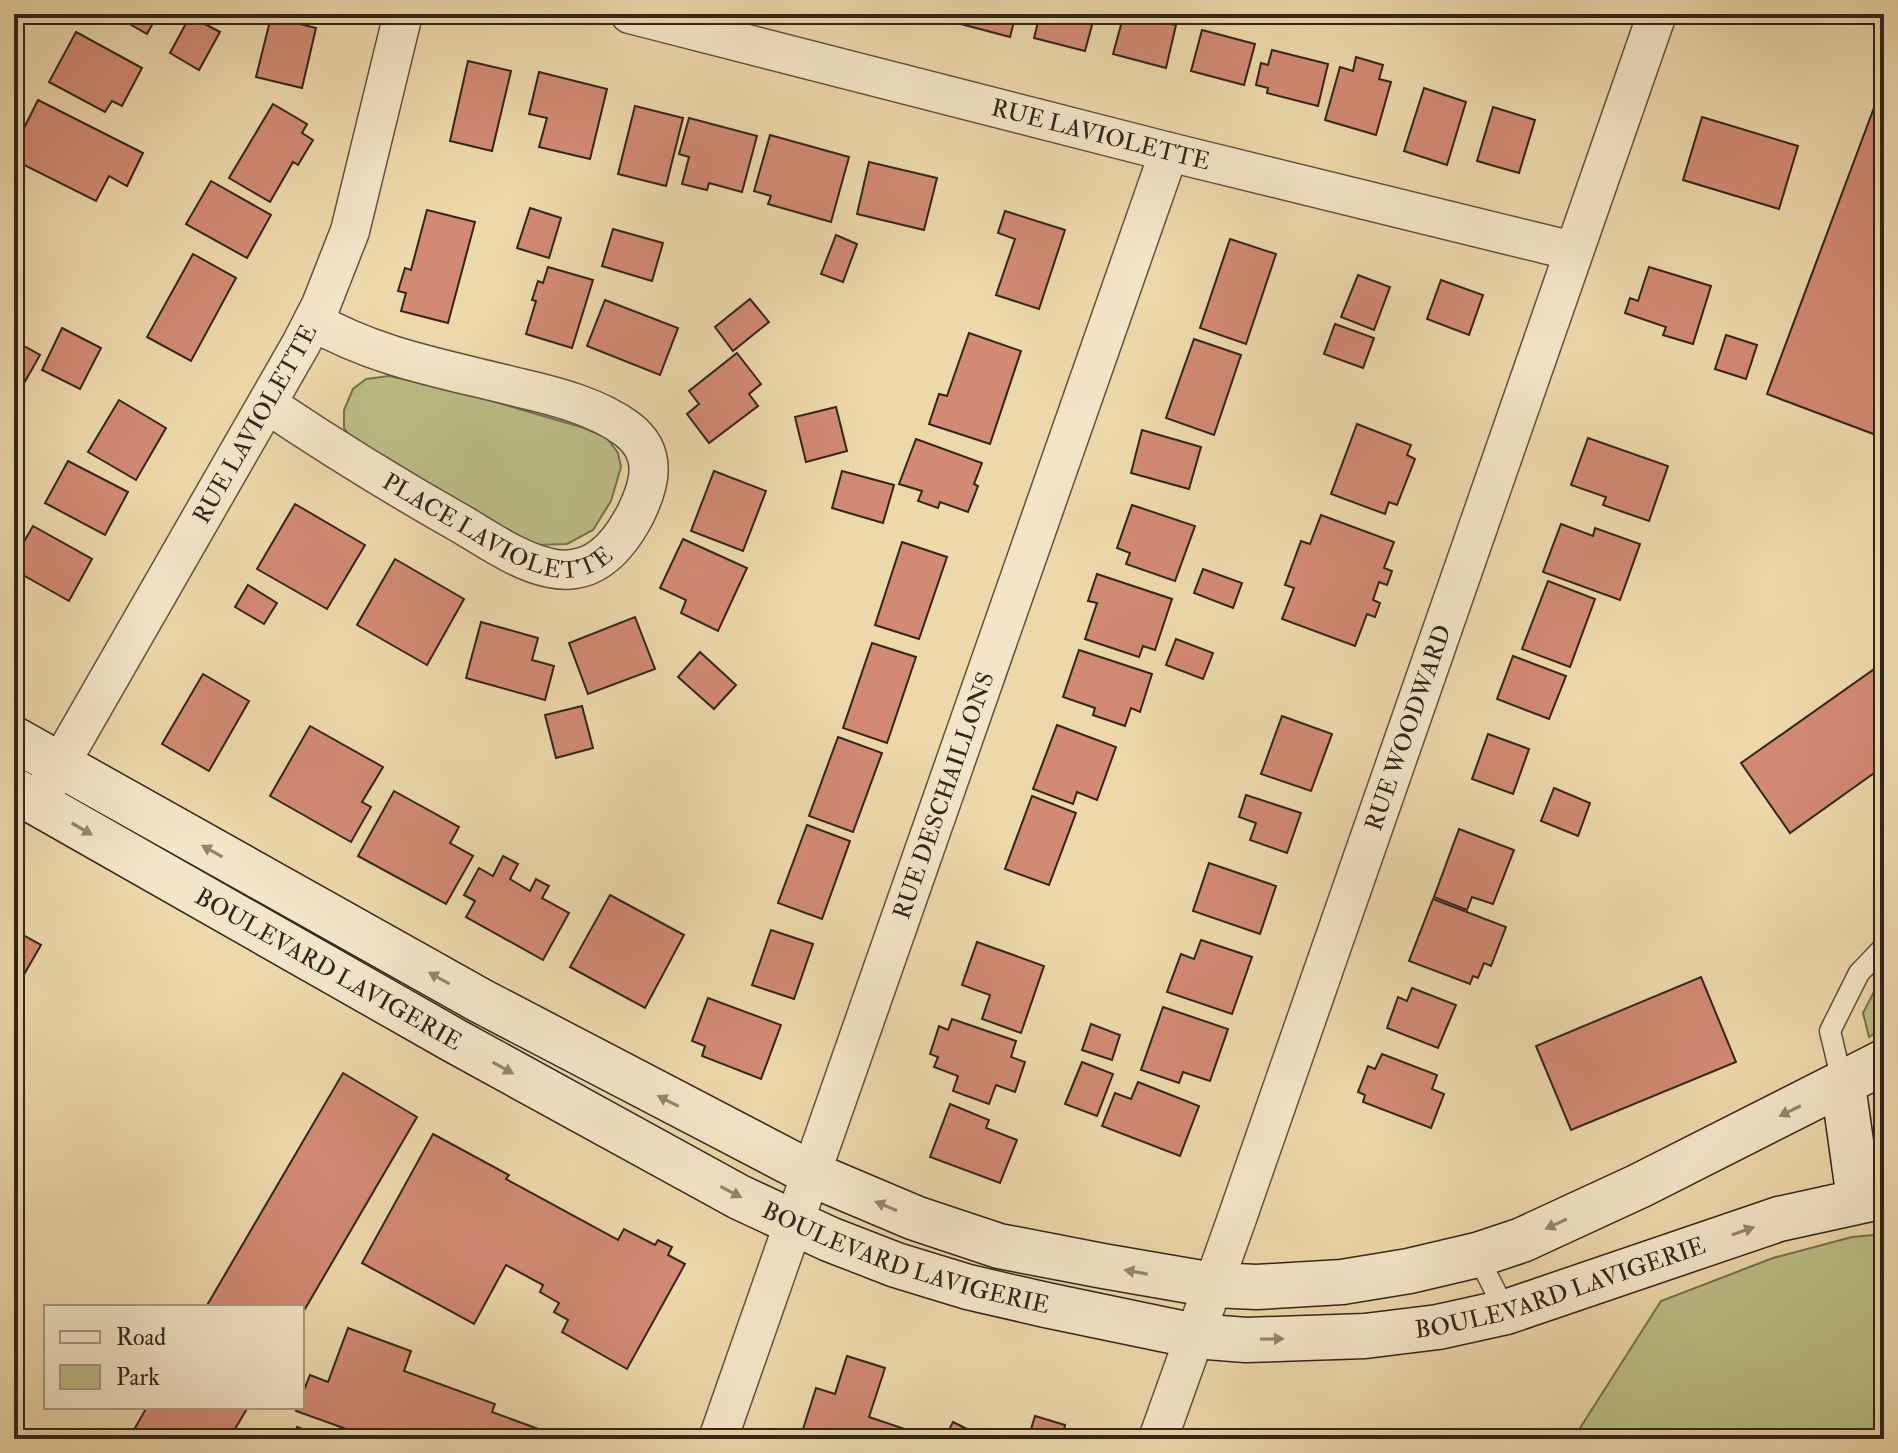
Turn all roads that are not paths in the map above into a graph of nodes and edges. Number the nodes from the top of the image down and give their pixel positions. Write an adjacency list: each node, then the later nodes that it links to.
1 (403, 14): 6 (street, RUE LAVIOLETTE)
2 (630, 14): 4 (street, RUE LAVIOLETTE)
3 (1657, 14): 5 (street, RUE WOODWARD)
4 (1169, 152): 5 (street, RUE LAVIOLETTE); 14 (street, RUE DESCHAILLONS)
5 (1573, 251): 18 (street, RUE WOODWARD)
6 (313, 321): 7 (street, RUE LAVIOLETTE); 7 (street, PLACE LAVIOLETTE)
7 (267, 404): 9 (street, RUE LAVIOLETTE)
8 (14, 739): 9 (main road, BOULEVARD LAVIGERIE)
9 (59, 765): 10 (street, RUE LAVIOLETTE); 14 (main road, BOULEVARD LAVIGERIE, one-way to 9)
10 (26, 797): 16 (main road, BOULEVARD LAVIGERIE, one-way to 16)
11 (1884, 947): 13 (lane)
12 (1884, 1062): 13 (main road, BOULEVARD LAVIGERIE)
13 (1843, 1085): 15 (main road); 17 (main road, BOULEVARD LAVIGERIE, one-way to 17)
14 (812, 1174): 16 (street, RUE DESCHAILLONS); 18 (main road, BOULEVARD LAVIGERIE, one-way to 14)
15 (1872, 1198): 19 (main road, BOULEVARD LAVIGERIE, one-way to 15)
16 (794, 1223): 20 (main road, BOULEVARD LAVIGERIE); 21 (street, RUE DESCHAILLONS)
17 (1477, 1255): 18 (main road, BOULEVARD LAVIGERIE); 19 (lane)
18 (1213, 1285): 20 (street, RUE WOODWARD)
19 (1506, 1312): 20 (main road, BOULEVARD LAVIGERIE, one-way to 19)
20 (1195, 1336): 22 (street, RUE WOODWARD)
21 (718, 1439)
22 (1158, 1439)

